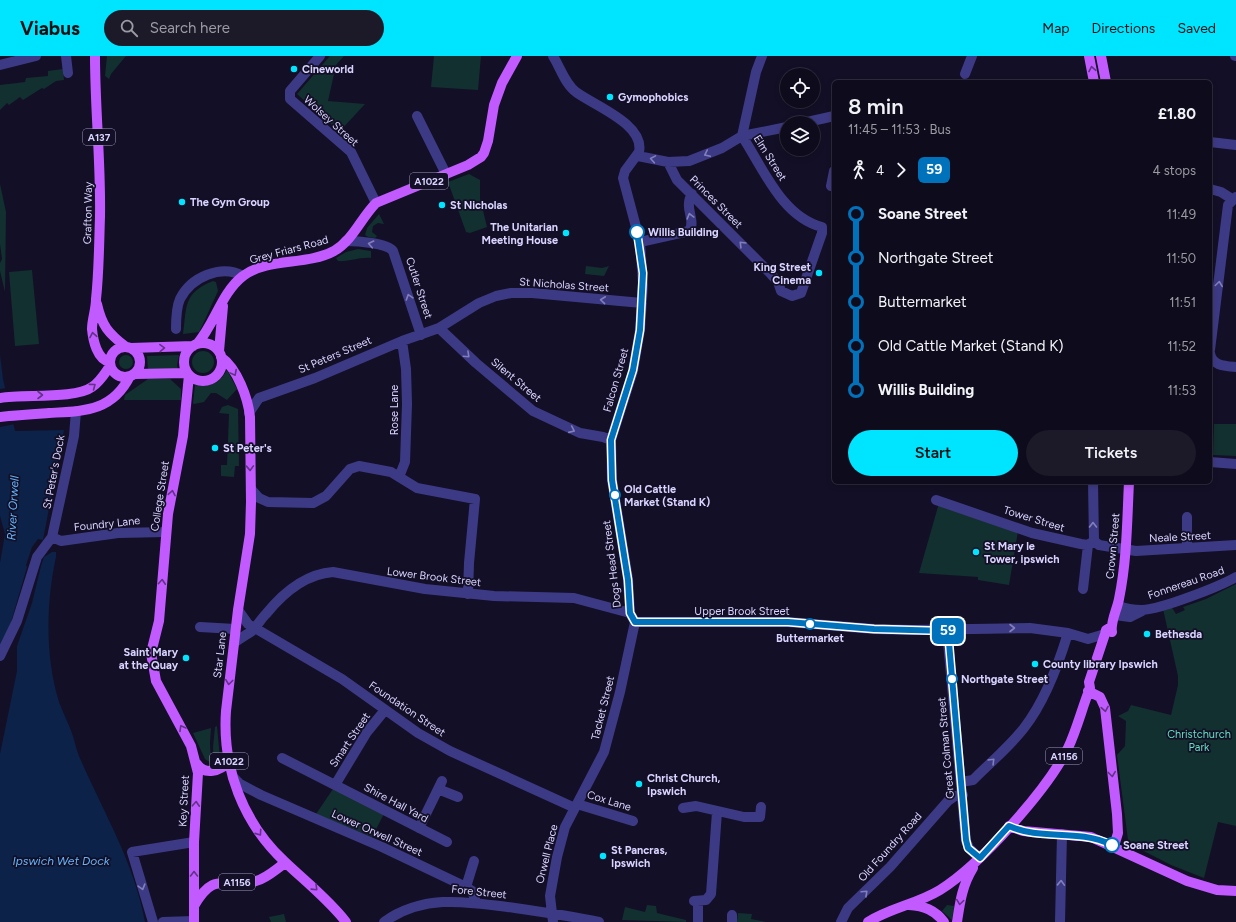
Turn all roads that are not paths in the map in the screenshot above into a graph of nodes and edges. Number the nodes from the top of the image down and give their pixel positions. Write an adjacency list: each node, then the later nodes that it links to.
1 (36, 56): 11 (street)
2 (66, 56): 12 (street)
3 (95, 56): 34 (main road, Grafton Way / A137)
4 (320, 56): 29 (street, Wolsey Street)
5 (517, 56): 25 (main road, A1022)
6 (553, 56): 23 (street)
7 (762, 56): 20 (street, Elm Street)
8 (972, 56): 13 (street)
9 (1089, 56): 14 (main road, one-way to 9)
10 (1101, 56): 15 (main road)
11 (0, 65)
12 (68, 73)
13 (965, 74)
14 (1094, 80)
15 (1106, 80)
16 (417, 116): 25 (street)
17 (832, 116): 18 (street)
18 (820, 119)
19 (780, 128): 20 (street)
20 (742, 136): 24 (street, one-way to 24); 33 (street, Elm Street)
21 (1212, 142): 22 (street)
22 (1236, 145)
23 (638, 156): 24 (street, one-way to 23); 31 (street, Falcon Street)
24 (668, 162): 27 (street, Princes Street)
25 (446, 174): 29 (main road, A1022)
26 (1212, 190): 28 (street)
27 (692, 194): 31 (street, one-way to 27); 33 (street, Princes Street, one-way to 27)
28 (1234, 198): 42 (street, one-way to 28)
29 (376, 203): 30 (main road, Grey Friars Road / A1022)
30 (346, 241): 32 (main road, Grey Friars Road / A1022); 39 (street, Cutler Street, one-way to 30)
31 (640, 242): 36 (street, Falcon Street)
32 (243, 276): 35 (main road, Grey Friars Road / A1022); 38 (street)
33 (783, 293)
34 (96, 302): 43 (main road, A137); 46 (main road, Grafton Way / A137, one-way to 34)
35 (223, 302): 41 (main road, Grey Friars Road / A1022); 44 (main road, Grey Friars Road / A1022)
36 (642, 303): 37 (street, St Nicholas Street, one-way to 37); 58 (street, Falcon Street)
37 (439, 328): 39 (street, St Nicholas Street); 58 (street, Silent Street, one-way to 58)
38 (176, 329)
39 (421, 334): 40 (street, St Peters Street)
40 (402, 341): 54 (street, St Peters Street); 61 (street, Rose Lane)
41 (195, 345): 43 (main road, one-way to 41); 44 (main road); 49 (main road)
42 (1212, 346)
43 (129, 347): 46 (main road); 50 (main road)
44 (220, 354): 49 (main road); 52 (main road, Star Lane / A1022, one-way to 52)
45 (1212, 356): 47 (street)
46 (110, 364): 50 (main road); 53 (main road, one-way to 46)
47 (1236, 366)
48 (173, 374): 49 (main road); 50 (main road); 51 (main road)
49 (188, 374): 51 (main road, College Street / A1022)
50 (132, 375): 55 (main road)
51 (187, 394): 69 (main road, College Street / A1022, one-way to 51)
52 (244, 395): 54 (street); 56 (main road, Star Lane / A1022)
53 (0, 398)
54 (259, 398): 56 (street)
55 (76, 411): 57 (main road); 70 (street, St Peter's Dock)
56 (249, 413): 64 (main road, Star Lane / A1022, one-way to 64)
57 (0, 417)
58 (611, 440): 80 (street, Dogs Head Street)
59 (1212, 462): 60 (street)
60 (1236, 464)
61 (399, 477): 66 (street); 77 (street)
62 (1093, 484): 71 (street, one-way to 62)
63 (1129, 484): 74 (main road, Crown Street / A1156)
64 (251, 489): 66 (street); 67 (main road, Star Lane / A1022)
65 (936, 500): 71 (street, Tower Street)
66 (268, 502): 67 (street)
67 (251, 513): 78 (main road, Star Lane / A1022)
68 (1187, 517): 73 (street)
69 (166, 532): 70 (street, Foundry Lane); 81 (main road, College Street / A1022, one-way to 69)
70 (52, 537): 89 (street)
71 (1091, 543): 74 (street, Tower Street); 76 (street)
72 (1236, 545): 73 (street, Neale Street)
73 (1187, 548): 74 (street, Neale Street)
74 (1126, 550): 79 (main road, Crown Street / A1156)
75 (1236, 577): 79 (street, Fonnereau Road)
76 (1084, 589)
77 (468, 594): 80 (street, Lower Brook Street); 83 (street, Lower Brook Street)
78 (238, 610): 83 (street); 84 (main road, Star Lane / A1022)
79 (1117, 611): 85 (main road, A1156)
80 (632, 618): 86 (street, Upper Brook Street); 101 (street, Tacket Street)
81 (160, 621): 94 (main road, Key Street / A1022, one-way to 81)
82 (200, 627): 84 (street)
83 (254, 628): 88 (street, Lower Brook Street); 91 (street, Foundation Street)
84 (236, 629): 88 (main road, Star Lane / A1022)
85 (1108, 630): 87 (street); 90 (main road, A1156)
86 (948, 631): 87 (street, one-way to 87); 96 (street, Great Colman Street)
87 (1068, 633): 96 (street, one-way to 87)
88 (234, 643): 93 (main road, Star Lane / A1022, one-way to 93)
89 (0, 656)
90 (1089, 690): 107 (main road, A1156); 112 (main road, one-way to 112)
91 (385, 710): 97 (street, Smart Street); 101 (street, Foundation Street)
92 (282, 758): 97 (street, Shire Hall Yard)
93 (229, 762): 94 (main road, A1022); 95 (main road, Star Lane / A1022)
94 (197, 764): 110 (main road, Key Street / A1022, one-way to 94)
95 (233, 777): 99 (street, Lower Orwell Street); 104 (main road, Star Lane / A1022)
96 (961, 782): 98 (street, Great Colman Street)
97 (335, 784): 108 (street, Shire Hall Yard)
98 (962, 795): 113 (street, Great Colman Street); 129 (street, Old Foundry Road, one-way to 98)
99 (261, 796): 104 (street); 116 (street, Lower Orwell Street)
100 (458, 797): 108 (street)
101 (576, 806): 106 (street, Cox Lane); 121 (street, Orwell Place)
102 (761, 807): 105 (street)
103 (683, 808): 105 (street)
104 (246, 811): 115 (main road, Star Lane / A1022, one-way to 115)
105 (717, 812): 128 (street)
106 (633, 821)
107 (1009, 826): 109 (main road); 113 (main road, A1156)
108 (419, 828): 111 (street, Shire Hall Yard)
109 (1062, 834): 112 (main road); 133 (street, one-way to 109)
110 (194, 842): 120 (main road, Key Street / A1022, one-way to 110); 122 (street, one-way to 122)
111 (447, 842)
112 (1114, 846): 117 (main road)
113 (980, 858): 119 (main road, A1156); 132 (main road, A1156, one-way to 132)
114 (474, 861): 116 (street)
115 (285, 863): 120 (main road, A1156); 125 (main road, Star Lane, one-way to 125)
116 (466, 887): 118 (street)
117 (1236, 891)
118 (476, 902): 121 (street, Fore Street); 126 (street, Fore Street)
119 (908, 905): 130 (main road, A1156); 131 (main road, A1156)
120 (194, 906): 124 (main road, Key Street)
121 (552, 917): 127 (street, Fore Street)
122 (153, 922)
123 (163, 922): 124 (street)
124 (194, 922)
125 (346, 922)
126 (384, 922)
127 (599, 922)
128 (698, 922)
129 (841, 922)
130 (868, 922)
131 (944, 922)
132 (957, 922)
133 (1060, 922)

